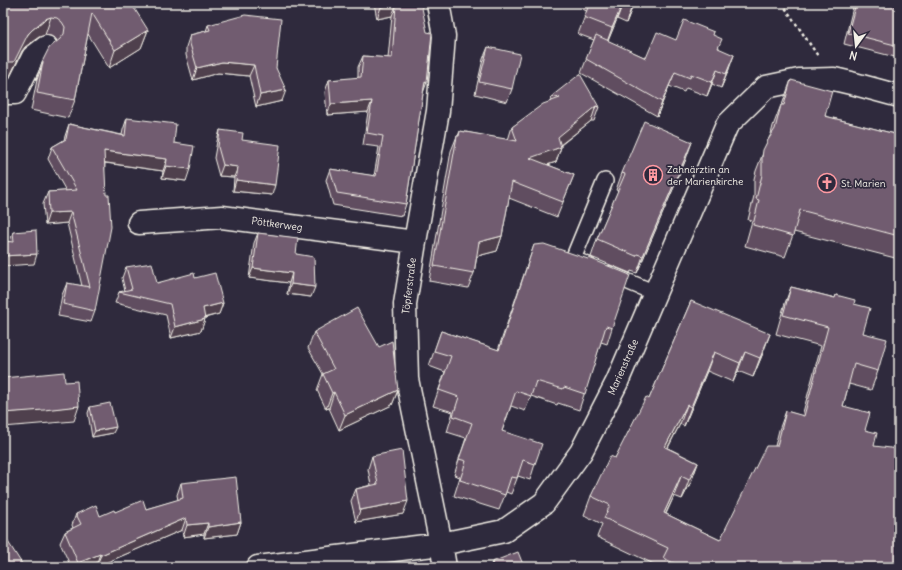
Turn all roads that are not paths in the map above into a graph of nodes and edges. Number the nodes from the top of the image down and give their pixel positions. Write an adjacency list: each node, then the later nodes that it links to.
1 (438, 3): 7 (street, Töpferstraße)
2 (46, 47): 3 (street)
3 (3, 93)
4 (899, 96): 8 (street, Marienstraße)
5 (605, 181): 8 (lane)
6 (139, 223): 7 (street, Pöttkerweg)
7 (415, 242): 9 (street, Töpferstraße)
8 (655, 293): 9 (street, Marienstraße)
9 (441, 544): 10 (street, Marienstraße); 11 (street, Töpferstraße)
10 (258, 567)
11 (444, 567)

